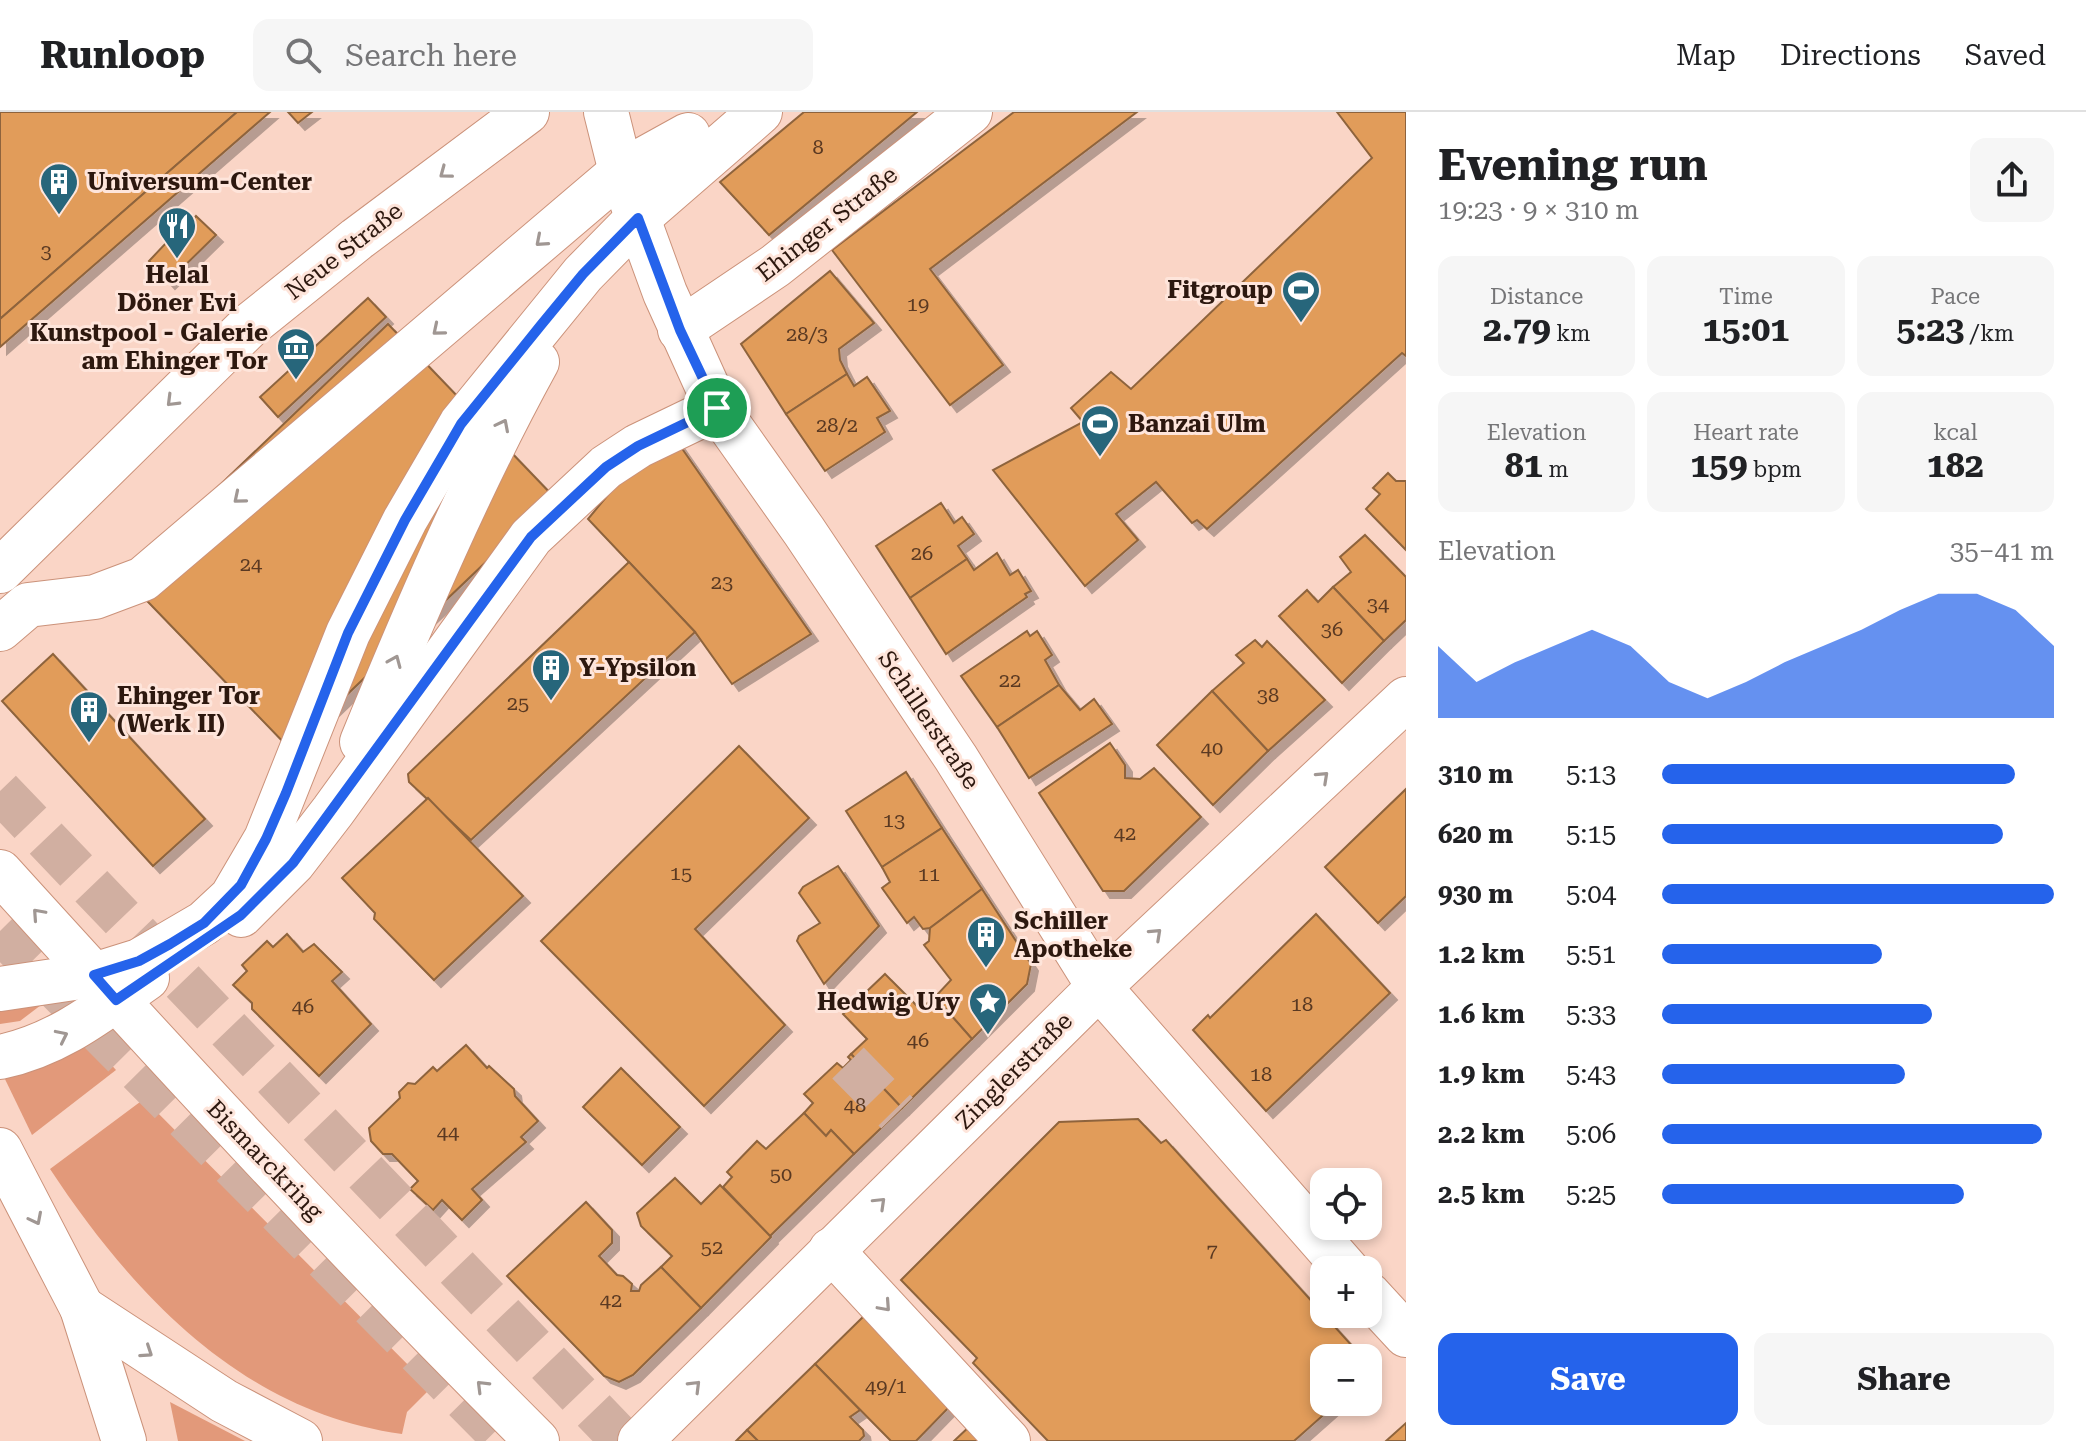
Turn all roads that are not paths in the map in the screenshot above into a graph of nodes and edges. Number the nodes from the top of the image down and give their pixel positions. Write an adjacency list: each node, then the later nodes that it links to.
1 (527, 112): 10 (street, Neue Straße, one-way to 10)
2 (606, 112): 7 (street, Schillerstraße)
3 (645, 112): 7 (street)
4 (760, 112): 7 (street)
5 (970, 112): 8 (street, Ehinger Straße)
6 (703, 124): 7 (street)
7 (630, 195): 8 (street, Schillerstraße); 11 (street, one-way to 11); 13 (street, one-way to 7); 15 (street); 17 (street)
8 (680, 330): 9 (street, Schillerstraße)
9 (717, 408): 13 (street); 18 (street, Schillerstraße)
10 (9, 557)
11 (0, 629)
12 (1403, 709): 18 (street, Zinglerstraße, one-way to 12)
13 (333, 811): 15 (street)
14 (0, 872): 17 (street, Bismarckring, one-way to 14)
15 (211, 920): 17 (street)
16 (0, 966): 17 (street)
17 (95, 977): 19 (street); 20 (street, one-way to 17); 29 (street, Bismarckring, one-way to 17)
18 (1099, 987): 22 (street, Zinglerstraße, one-way to 18); 23 (street, Schillerstraße)
19 (0, 989)
20 (0, 1057)
21 (0, 1150): 24 (street, one-way to 24)
22 (831, 1250): 30 (street, Zinglerstraße, one-way to 22); 31 (street, one-way to 31)
23 (1335, 1256)
24 (82, 1308): 27 (street); 28 (street, one-way to 28)
25 (1382, 1309): 26 (street)
26 (1406, 1335)
27 (124, 1441)
28 (300, 1441)
29 (537, 1441)
30 (640, 1441)
31 (1008, 1441)

